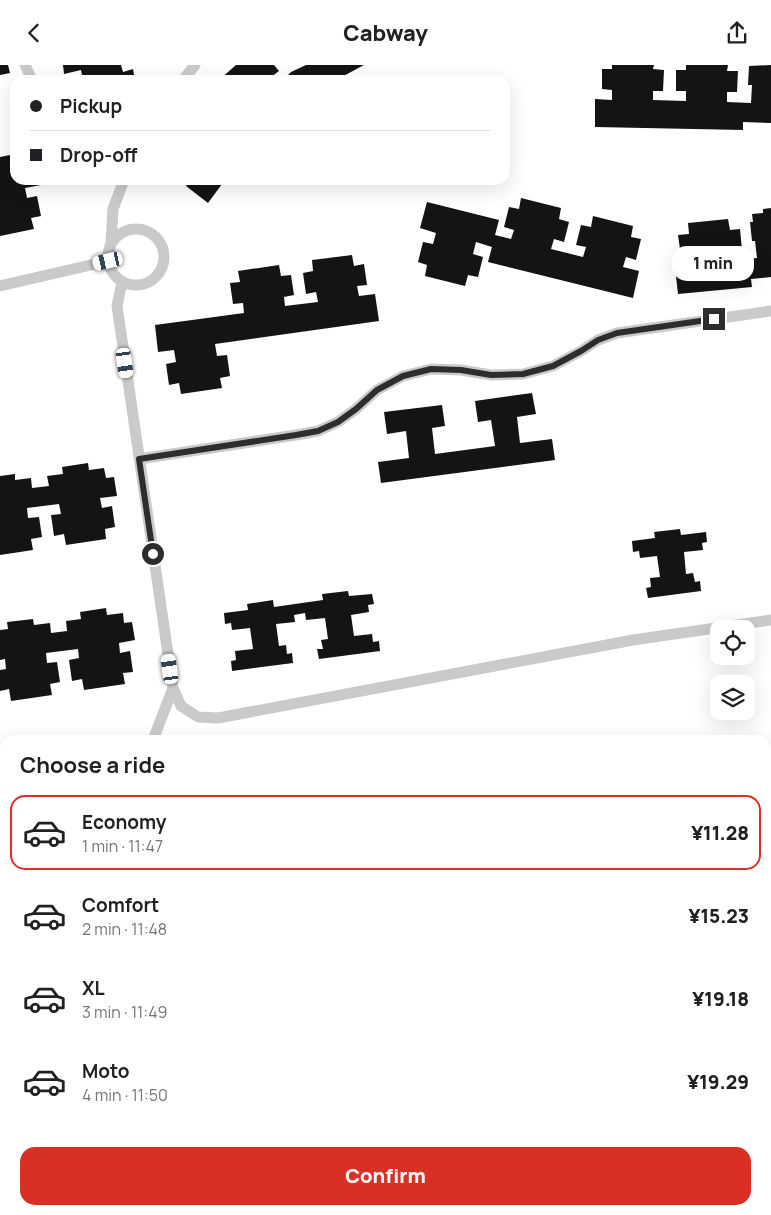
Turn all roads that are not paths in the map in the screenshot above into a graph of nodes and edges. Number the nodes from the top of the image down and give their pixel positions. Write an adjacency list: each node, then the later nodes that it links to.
1 (195, 65): 2 (lane)
2 (187, 75)
3 (122, 185): 4 (lane)
4 (110, 243): 5 (lane); 6 (lane)
5 (108, 261): 6 (lane); 7 (lane)
6 (122, 282): 9 (lane)
7 (0, 286)
8 (771, 311): 9 (lane)
9 (139, 459): 11 (lane)
10 (771, 620): 11 (lane)
11 (173, 688): 12 (lane)
12 (155, 735)

